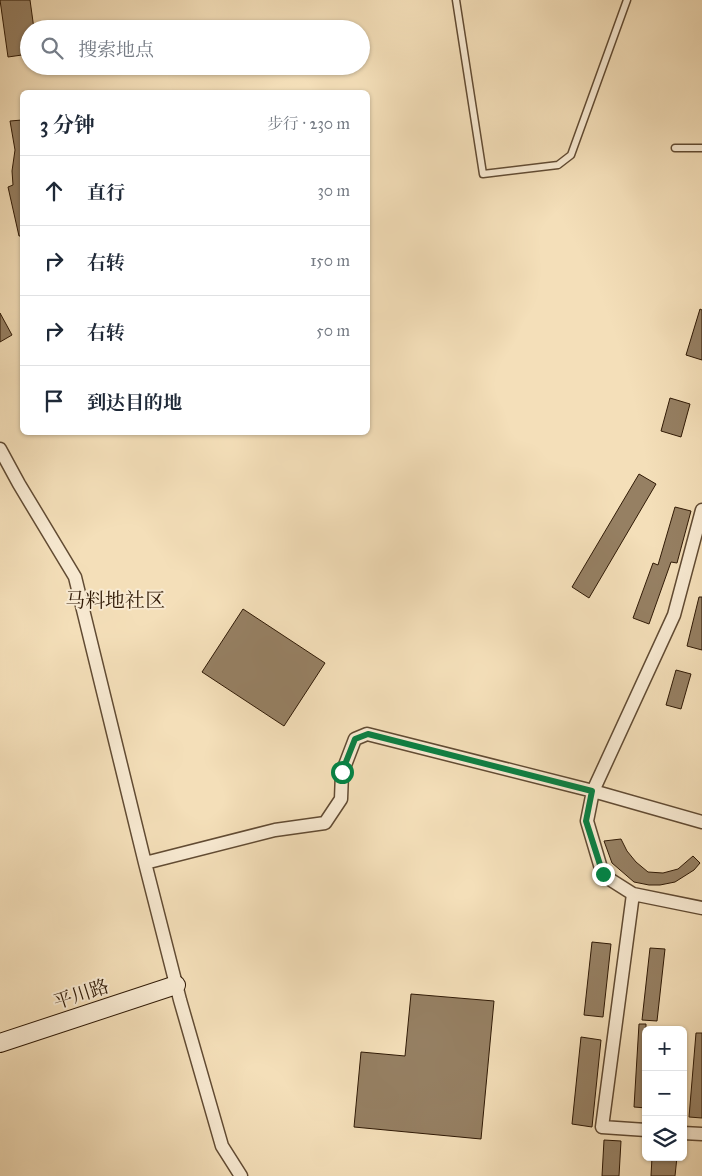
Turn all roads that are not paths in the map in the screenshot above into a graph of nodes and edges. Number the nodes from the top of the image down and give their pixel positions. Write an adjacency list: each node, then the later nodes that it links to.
1 (456, 0): 2 (lane)
2 (627, 0)
3 (675, 148): 4 (lane)
4 (702, 148)
5 (0, 449): 9 (street)
6 (702, 510): 7 (street)
7 (592, 791): 8 (street); 9 (street); 10 (street)
8 (702, 822)
9 (145, 863): 12 (street)
10 (633, 894): 11 (street); 14 (street)
11 (702, 908)
12 (176, 985): 13 (street, 平川路); 17 (street)
13 (0, 1043)
14 (642, 1130)
15 (687, 1133): 16 (street)
16 (702, 1134)
17 (241, 1176)

